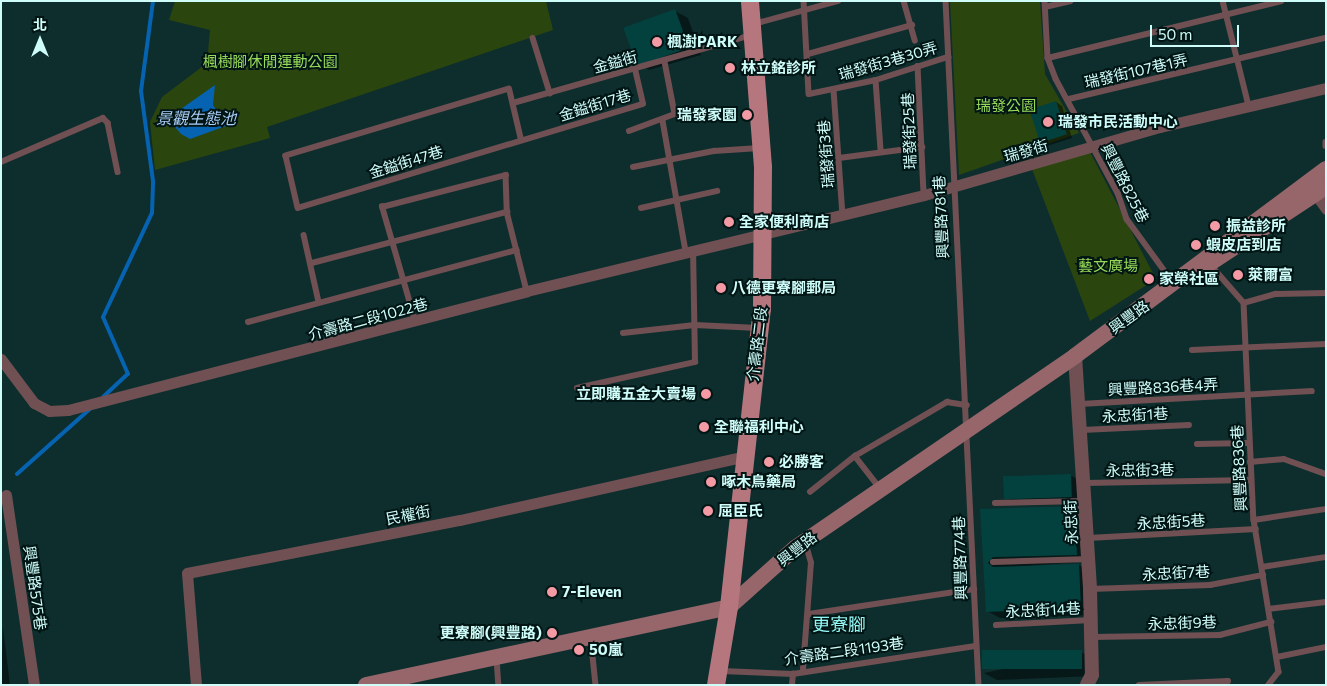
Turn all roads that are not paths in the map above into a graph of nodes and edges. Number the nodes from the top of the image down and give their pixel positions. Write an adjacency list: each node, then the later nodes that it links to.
1 (750, 1): 13 (main road, 介壽路二段)
2 (804, 1): 10 (lane)
3 (838, 1): 10 (lane, 金鎰街)
4 (904, 1): 12 (lane)
5 (946, 1): 18 (lane, 興豐路781巷)
6 (1070, 1): 9 (lane)
7 (1223, 1): 11 (lane)
8 (1281, 1): 11 (lane)
9 (1045, 4): 19 (lane, 興豐路825巷)
10 (804, 11): 13 (lane, 金鎰街); 17 (lane)
11 (1226, 15): 19 (lane); 20 (lane)
12 (912, 25): 16 (lane); 17 (lane)
13 (752, 29): 21 (lane, 金鎰街); 40 (main road, 介壽路二段)
14 (533, 38): 27 (lane)
15 (1326, 38): 20 (lane, 瑞發街107巷1弄)
16 (915, 40)
17 (808, 54): 26 (lane, 瑞發街3巷30弄)
18 (948, 57): 22 (lane, 瑞發街3巷30弄); 48 (lane, 興豐路781巷)
19 (1048, 58): 28 (lane, 興豐路825巷)
20 (1238, 61): 28 (lane, 瑞發街107巷1弄); 30 (lane)
21 (665, 62): 23 (lane, 金鎰街); 32 (lane)
22 (918, 66): 24 (lane, 瑞發街3巷30弄); 38 (lane, 瑞發街25巷)
23 (635, 70): 27 (lane, 金鎰街); 35 (lane, 金鎰街17巷)
24 (876, 80): 26 (lane, 瑞發街3巷30弄); 41 (lane)
25 (1326, 88): 30 (street, 瑞發街)
26 (834, 90): 42 (lane, 瑞發街3巷)
27 (550, 93): 29 (lane, 金鎰街)
28 (1069, 99): 39 (lane, 興豐路825巷)
29 (513, 103): 35 (lane); 35 (lane, 金鎰街47巷)
30 (1249, 106): 39 (street, 瑞發街)
31 (707, 110): 32 (lane)
32 (676, 114): 33 (lane)
33 (663, 120): 34 (lane); 43 (lane)
34 (629, 130)
35 (521, 140)
36 (1326, 142): 37 (lane)
37 (1326, 146)
38 (922, 147): 41 (lane); 51 (lane, 瑞發街25巷)
39 (1093, 147): 48 (street, 瑞發街); 65 (lane, 興豐路825巷)
40 (762, 148): 43 (lane); 57 (main road, 介壽路二段)
41 (881, 150): 42 (lane)
42 (838, 158): 56 (lane, 瑞發街3巷)
43 (668, 159): 45 (lane); 52 (lane)
44 (1, 162): 47 (lane)
45 (633, 167)
46 (1326, 168): 49 (main road, 興豐路)
47 (118, 172)
48 (952, 188): 51 (street, 瑞發街); 84 (lane, 興豐路781巷)
49 (1316, 188): 54 (street); 62 (main road, 興豐路)
50 (717, 191): 52 (lane)
51 (924, 195): 56 (street, 瑞發街)
52 (676, 199): 53 (lane); 61 (lane)
53 (641, 208)
54 (1326, 209)
55 (507, 212): 59 (lane); 59 (lane); 60 (lane)
56 (843, 216): 57 (street, 瑞發街)
57 (763, 233): 61 (street, 介壽路二段1022巷); 73 (main road, 介壽路二段)
58 (304, 235): 63 (lane)
59 (392, 240): 63 (lane); 64 (lane)
60 (517, 250): 64 (lane); 66 (lane)
61 (690, 251): 66 (street, 介壽路二段1022巷); 72 (lane)
62 (1208, 261): 65 (main road, 興豐路); 69 (lane)
63 (312, 263): 68 (lane)
64 (403, 279): 68 (lane); 71 (lane)
65 (1174, 284): 78 (main road, 興豐路)
66 (527, 291): 71 (street, 介壽路二段1022巷)
67 (1326, 293): 69 (lane)
68 (319, 302): 70 (lane)
69 (1244, 304): 76 (lane, 興豐路836巷)
70 (248, 322)
71 (415, 323): 79 (street, 介壽路二段1022巷)
72 (694, 325): 73 (lane); 74 (lane); 80 (lane)
73 (759, 328): 91 (main road, 介壽路二段)
74 (623, 333)
75 (1326, 344): 76 (lane)
76 (1246, 348): 77 (lane); 82 (lane, 興豐路836巷)
77 (1192, 350)
78 (1075, 356): 83 (street, 永忠街); 86 (main road, 興豐路)
79 (1, 359)
80 (577, 388)
81 (1312, 391): 82 (lane, 興豐路836巷4弄)
82 (1248, 394): 83 (lane, 興豐路836巷4弄); 88 (lane, 興豐路836巷)
83 (1080, 404): 87 (street, 永忠街)
84 (966, 405): 86 (lane, 興豐路781巷); 90 (lane)
85 (1189, 425): 87 (lane, 永忠街1巷)
86 (967, 430): 96 (main road, 興豐路); 111 (lane, 興豐路774巷)
87 (1082, 430): 95 (street, 永忠街)
88 (1250, 443): 89 (lane); 92 (lane, 興豐路836巷)
89 (1198, 444)
90 (856, 456): 96 (lane); 97 (lane)
91 (743, 457): 114 (main road, 介壽路二段); 130 (street, 民權街)
92 (1250, 462): 93 (lane); 94 (lane, 興豐路836巷)
93 (1326, 474)
94 (1251, 480): 95 (lane, 永忠街3巷); 102 (lane, 興豐路836巷)
95 (1085, 483): 99 (street, 永忠街)
96 (881, 490): 105 (main road, 興豐路)
97 (810, 492)
98 (6, 495): 129 (street, 興豐路575巷)
99 (1086, 500): 100 (lane); 104 (street, 永忠街)
100 (995, 503)
101 (1326, 509): 102 (lane)
102 (1254, 520): 103 (lane, 興豐路836巷)
103 (1256, 529): 104 (lane, 永忠街5巷); 109 (lane, 興豐路836巷)
104 (1088, 538): 107 (street, 永忠街)
105 (805, 541): 114 (main road, 興豐路); 116 (lane)
106 (1326, 557): 109 (lane)
107 (1089, 559): 108 (lane); 112 (street, 永忠街)
108 (993, 562)
109 (1262, 567): 110 (lane, 興豐路836巷)
110 (1263, 574): 112 (lane, 永忠街7巷); 115 (lane, 興豐路836巷)
111 (974, 589): 116 (lane); 122 (lane, 興豐路774巷)
112 (1090, 589): 117 (street, 永忠街)
113 (1326, 602): 115 (lane)
114 (729, 607): 120 (main road, 興豐路); 128 (main road, 介壽路二段)
115 (1269, 609): 118 (lane, 興豐路836巷)
116 (809, 614): 126 (lane)
117 (1091, 620): 119 (lane, 永忠街14巷); 121 (street, 永忠街)
118 (1271, 622): 121 (lane, 永忠街9巷); 125 (lane, 興豐路836巷)
119 (996, 625)
120 (591, 637): 124 (main road, 興豐路); 133 (lane)
121 (1092, 637): 136 (street, 永忠街)
122 (975, 646): 126 (lane, 介壽路二段1193巷); 135 (lane, 興豐路774巷)
123 (1326, 647): 125 (lane)
124 (497, 657): 131 (main road, 興豐路); 132 (lane)
125 (1277, 657): 139 (lane, 興豐路836巷)
126 (803, 669): 127 (lane, 介壽路二段1193巷)
127 (793, 674): 128 (lane, 介壽路二段1193巷); 134 (lane)
128 (716, 678)
129 (34, 685)
130 (196, 685)
131 (366, 685)
132 (499, 685)
133 (596, 685)
134 (792, 685)
135 (979, 685)
136 (1087, 685)
137 (1139, 685): 138 (lane)
138 (1227, 685)
139 (1269, 685)

